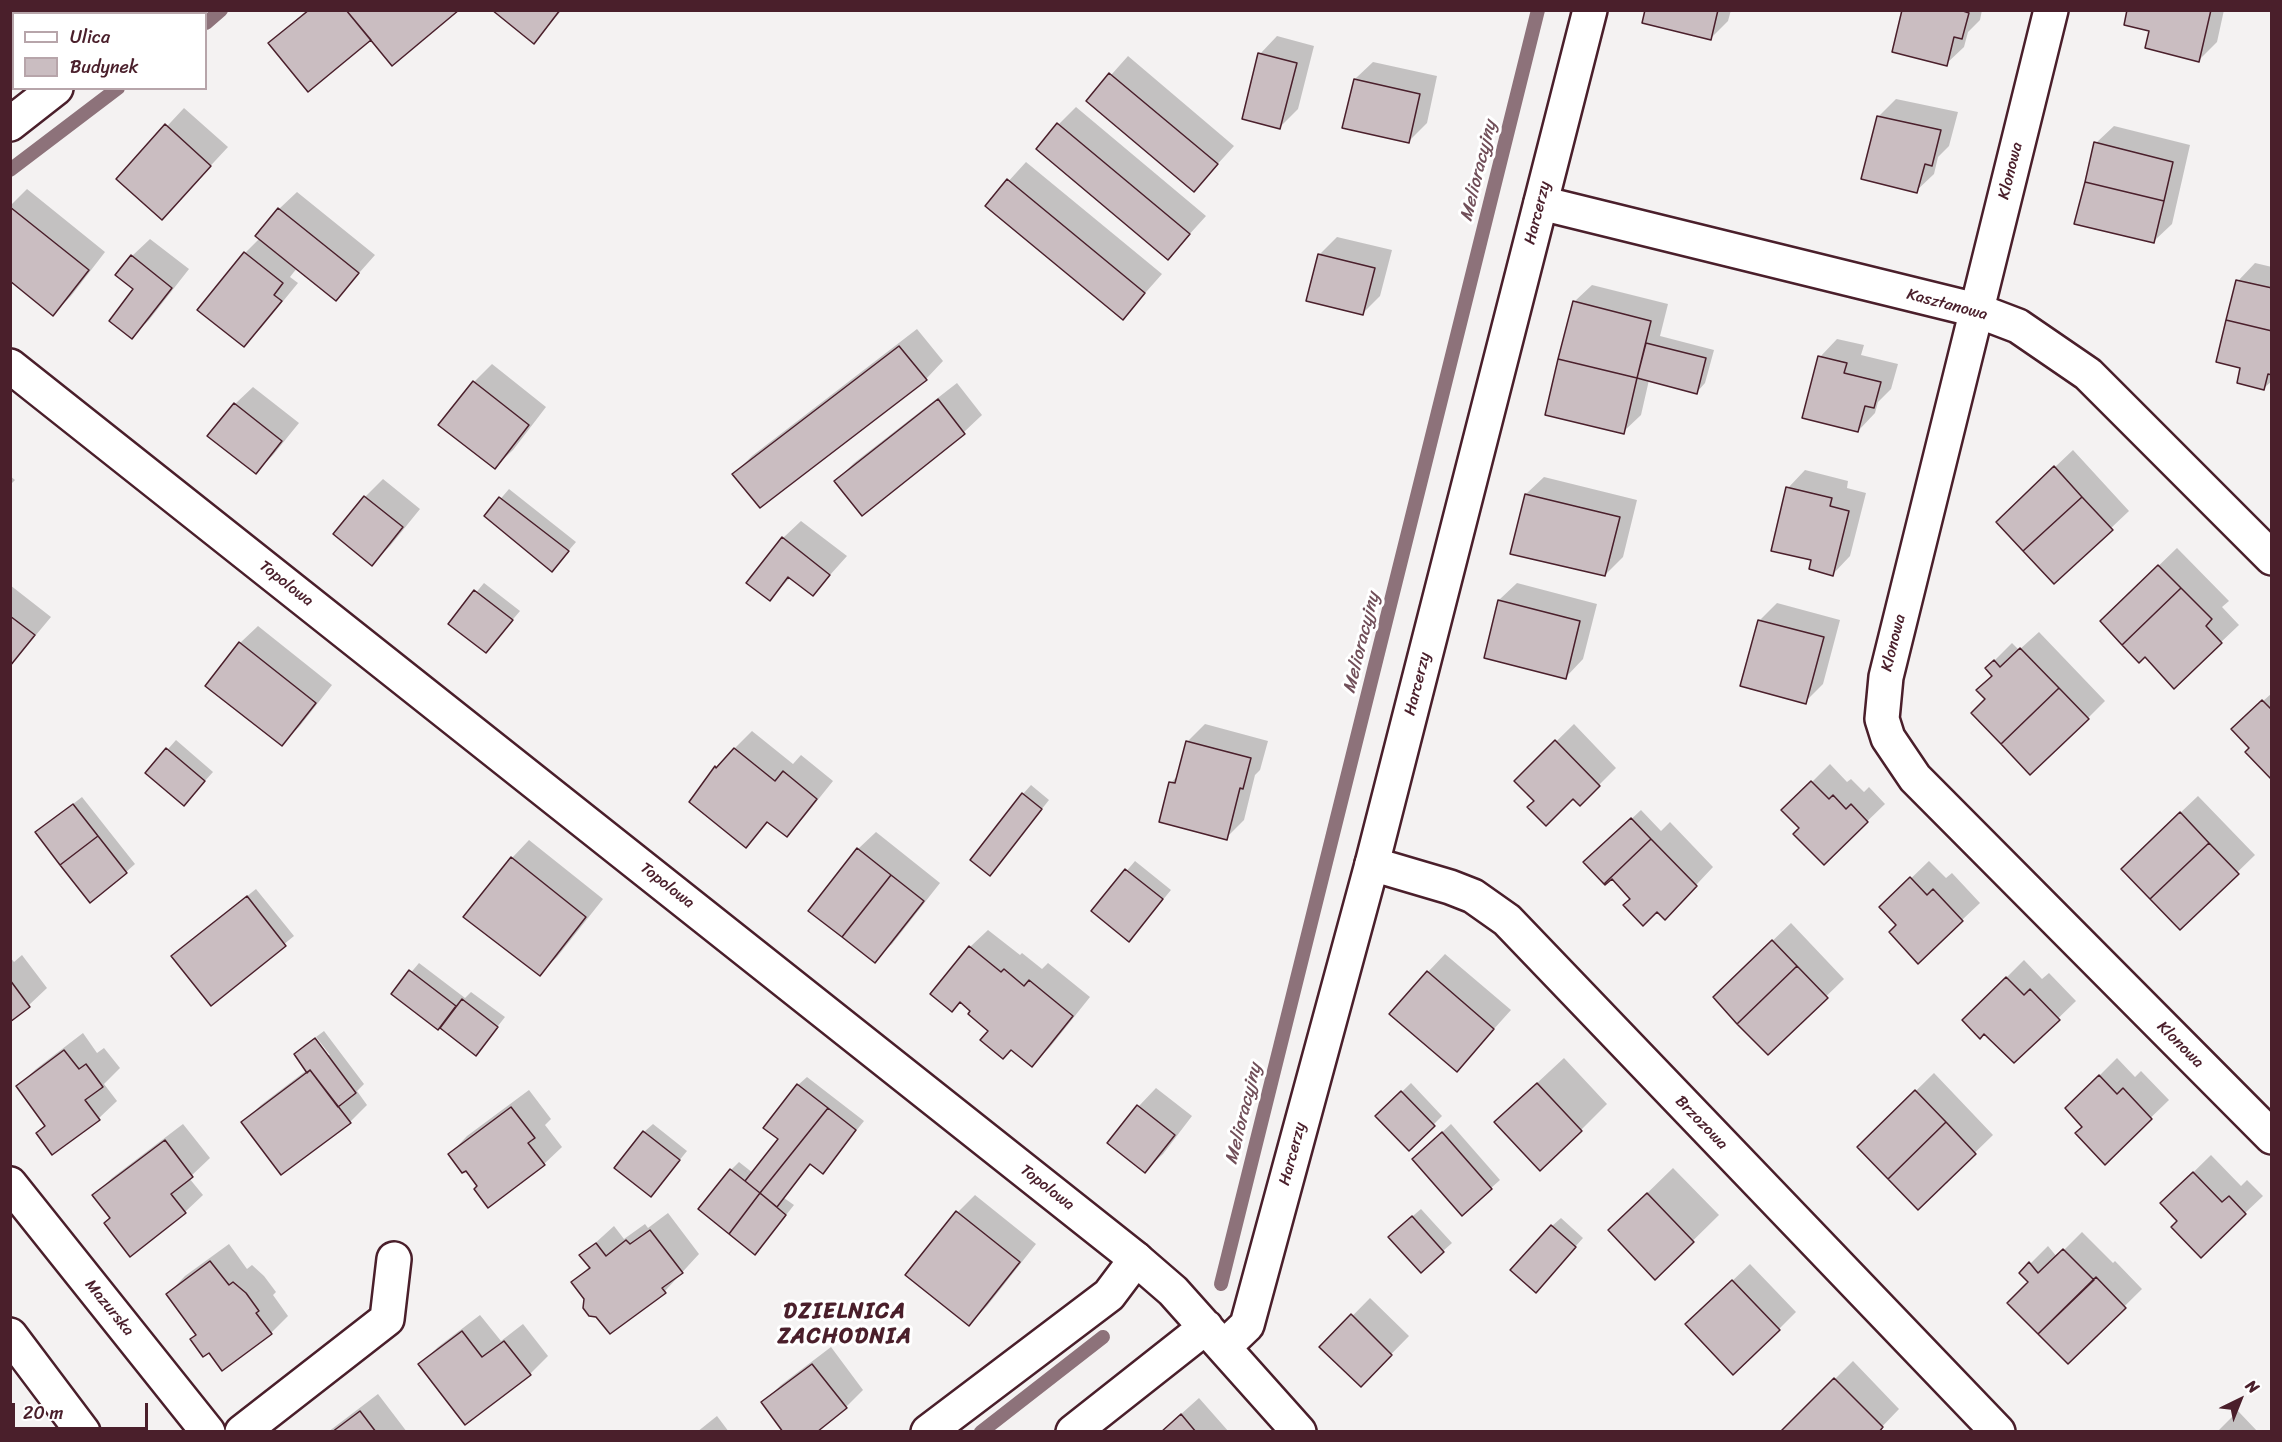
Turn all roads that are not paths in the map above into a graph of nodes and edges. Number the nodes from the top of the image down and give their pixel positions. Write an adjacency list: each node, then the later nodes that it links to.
1 (1590, 10): 5 (street, Harcerzy)
2 (2051, 10): 6 (street, Klonowa)
3 (53, 90): 4 (street)
4 (10, 124)
5 (1541, 203): 6 (street, Kasztanowa); 9 (street, Harcerzy)
6 (1976, 310): 8 (street, Kasztanowa); 10 (street, Klonowa)
7 (10, 366): 13 (street, Topolowa)
8 (2270, 555)
9 (1372, 864): 15 (street, Harcerzy); 22 (street, Brzozowa)
10 (2271, 1137)
11 (10, 1184): 17 (street, Mazurska)
12 (394, 1259): 18 (street)
13 (1136, 1259): 15 (street, Topolowa); 19 (street)
14 (10, 1335): 16 (street)
15 (1215, 1337): 20 (street, Harcerzy); 21 (street, Topolowa)
16 (83, 1431)
17 (208, 1431)
18 (242, 1431)
19 (928, 1431)
20 (1073, 1431)
21 (1299, 1431)
22 (1998, 1431)

